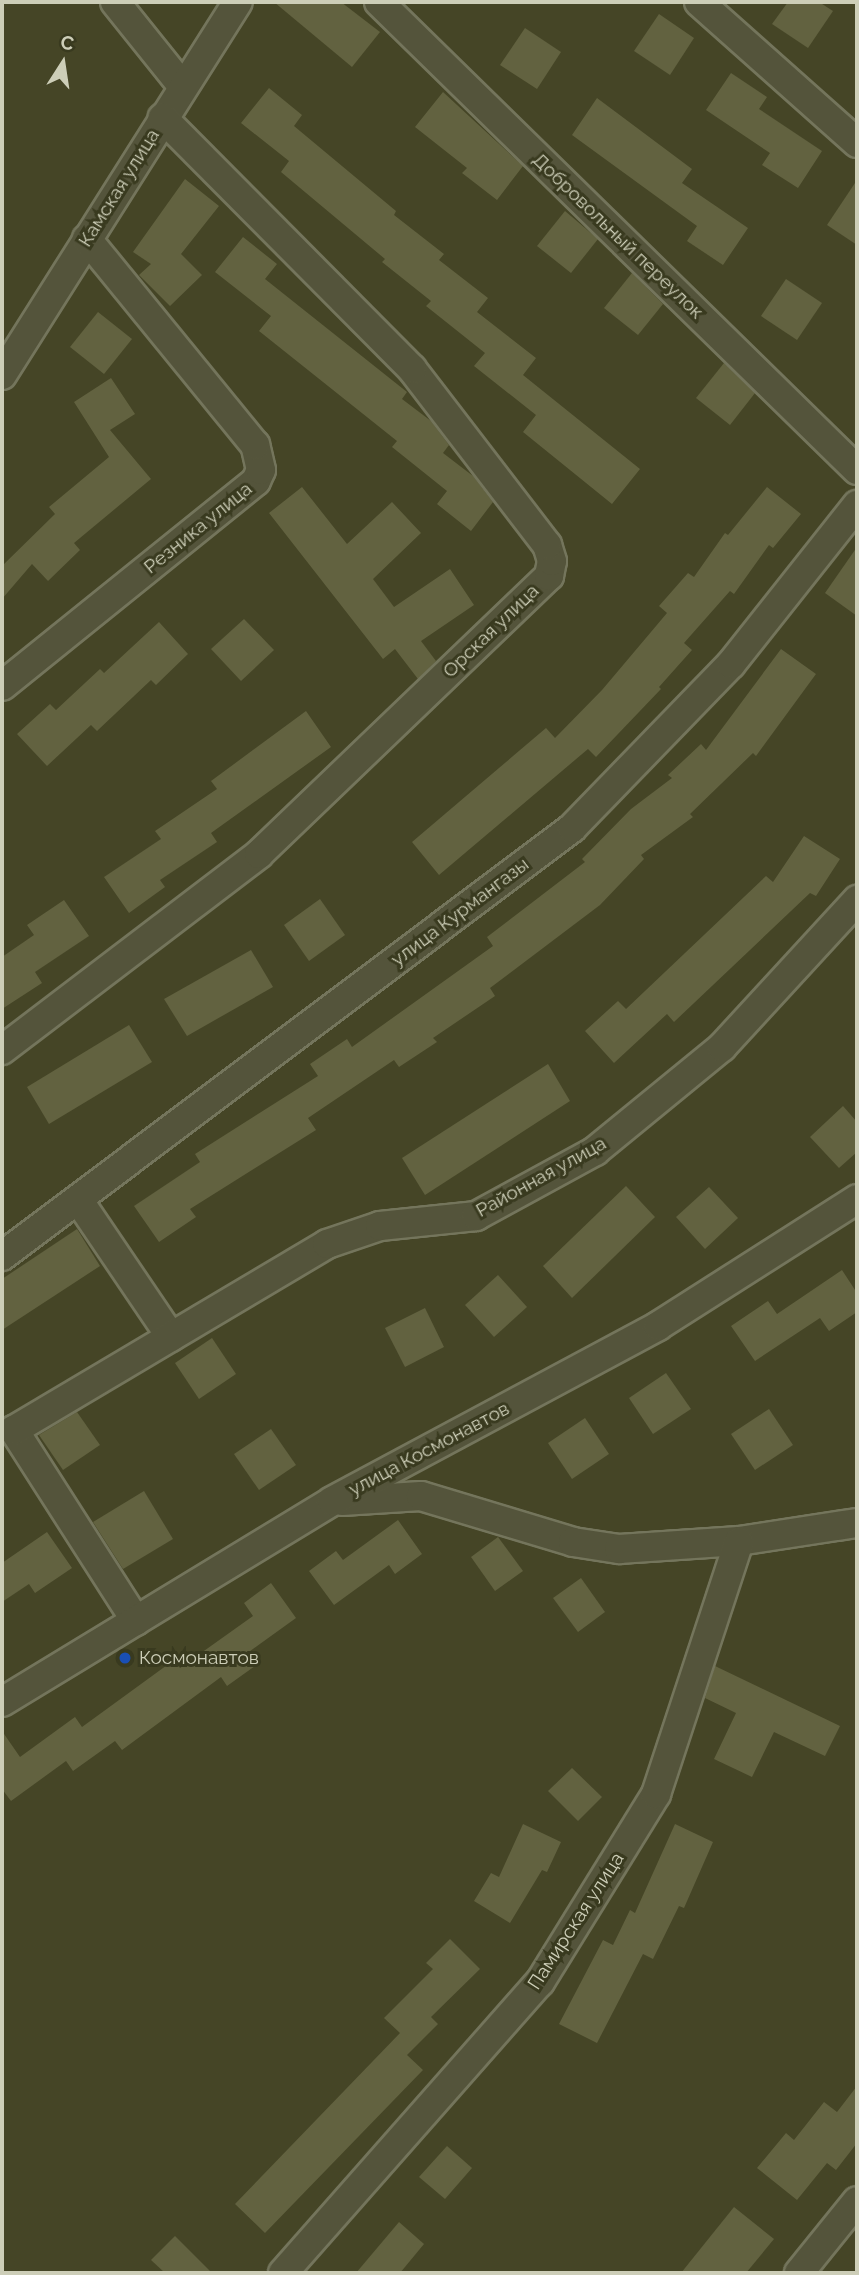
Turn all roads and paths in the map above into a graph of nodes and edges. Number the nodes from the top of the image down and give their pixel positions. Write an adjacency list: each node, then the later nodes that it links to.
1 (115, 2): 5 (street)
2 (239, 2): 5 (street, Камская улица)
3 (379, 2): 10 (street, Добровольный переулок)
4 (699, 2): 7 (street)
5 (183, 87): 6 (street, Камская улица)
6 (163, 118): 8 (street, Камская улица); 14 (street, Орская улица)
7 (857, 143)
8 (87, 239): 9 (street, Камская улица); 12 (street, Резника улица)
9 (2, 375)
10 (857, 470)
11 (857, 505): 16 (street, улица Курмангазы)
12 (2, 686)
13 (857, 900): 18 (street, Районная улица)
14 (2, 1050)
15 (857, 1199): 19 (street, улица Космонавтов)
16 (79, 1200): 17 (street, улица Курмангазы); 18 (street)
17 (2, 1256)
18 (171, 1337): 22 (street, Районная улица)
19 (332, 1501): 21 (street); 22 (street, улица Космонавтов)
20 (857, 1523): 21 (street)
21 (739, 1541): 25 (street, Памирская улица)
22 (136, 1621): 23 (street, улица Космонавтов)
23 (2, 1702)
24 (857, 2201): 26 (street)
25 (283, 2273)
26 (799, 2273)

